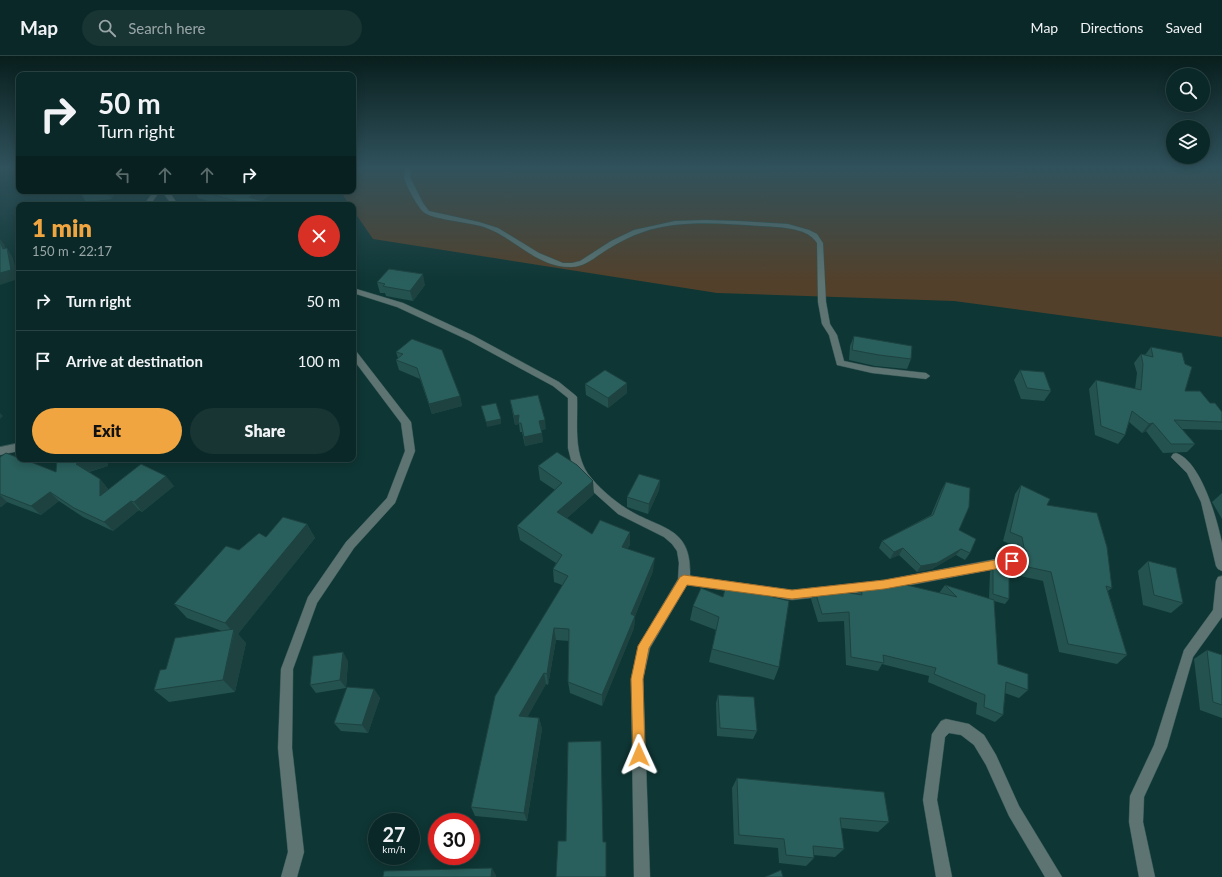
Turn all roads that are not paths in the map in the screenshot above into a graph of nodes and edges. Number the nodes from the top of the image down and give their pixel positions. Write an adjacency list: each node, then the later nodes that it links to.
1 (422, 206): 4 (street)
2 (356, 291): 10 (street)
3 (356, 356): 12 (street)
4 (926, 376)
5 (16, 448): 6 (street)
6 (0, 451)
7 (1176, 457): 9 (street)
8 (1012, 561): 10 (street)
9 (1222, 566)
10 (684, 580): 13 (street)
11 (1222, 581): 16 (street)
12 (290, 877)
13 (642, 877)
14 (944, 877): 15 (street)
15 (1054, 877)
16 (1147, 877)

